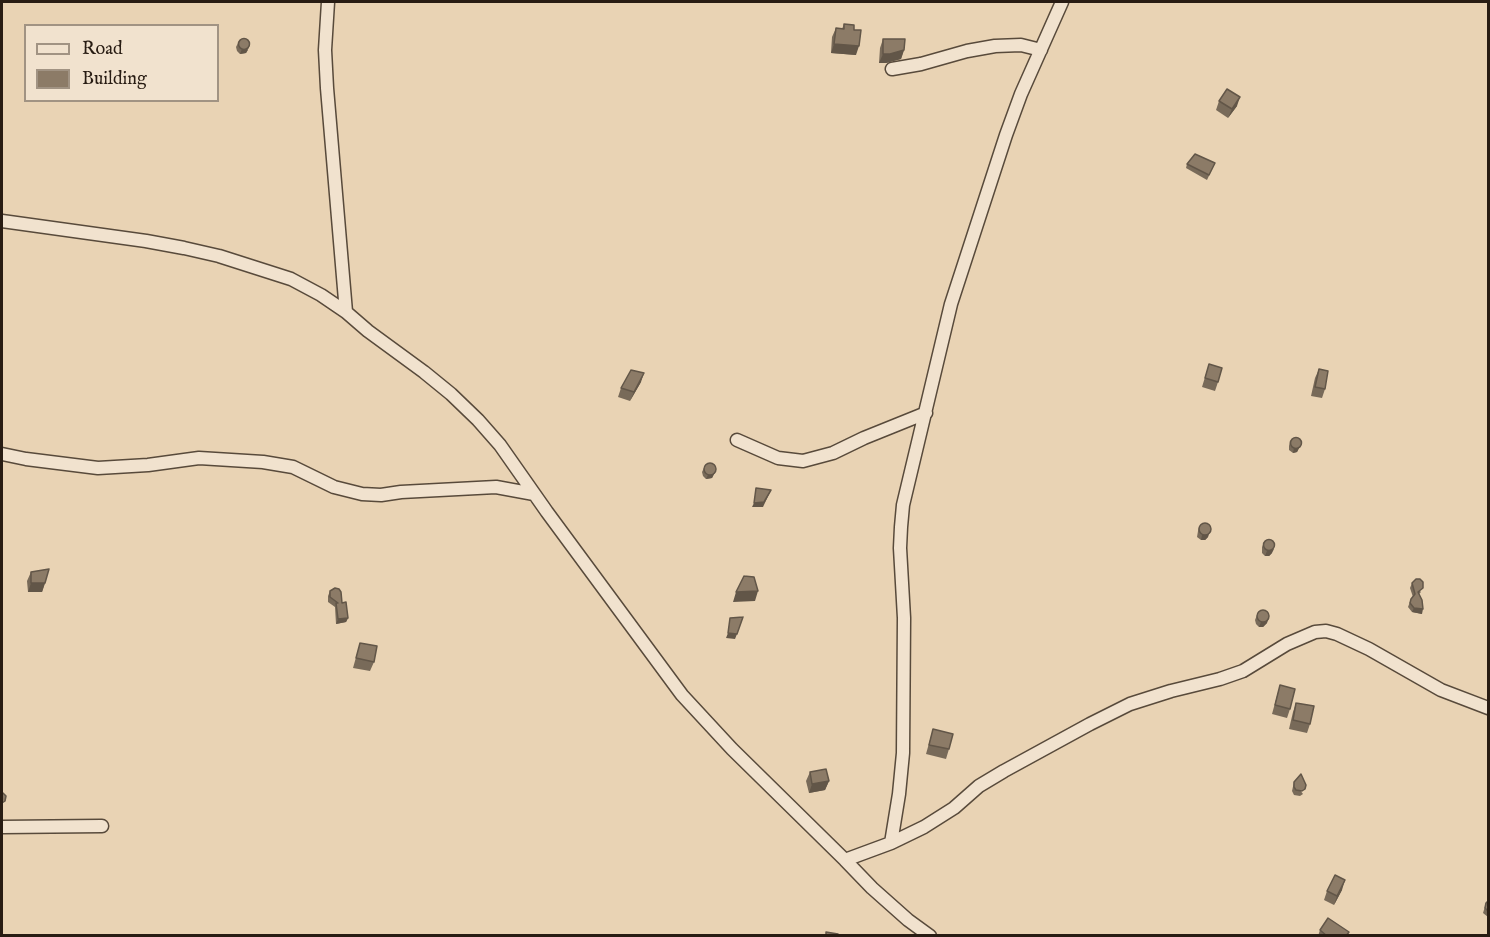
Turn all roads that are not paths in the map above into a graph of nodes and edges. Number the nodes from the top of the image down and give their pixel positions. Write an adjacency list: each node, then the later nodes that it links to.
1 (328, 2): 6 (street)
2 (1062, 2): 3 (street)
3 (1041, 50): 4 (street); 7 (street)
4 (892, 69)
5 (2, 220): 6 (street)
6 (346, 312): 10 (street)
7 (926, 413): 8 (street); 14 (street)
8 (737, 440)
9 (2, 454): 10 (street)
10 (534, 494): 15 (street)
11 (1488, 708): 14 (street)
12 (102, 826): 13 (street)
13 (2, 827)
14 (891, 843): 15 (street)
15 (845, 860): 16 (street)
16 (930, 936)

